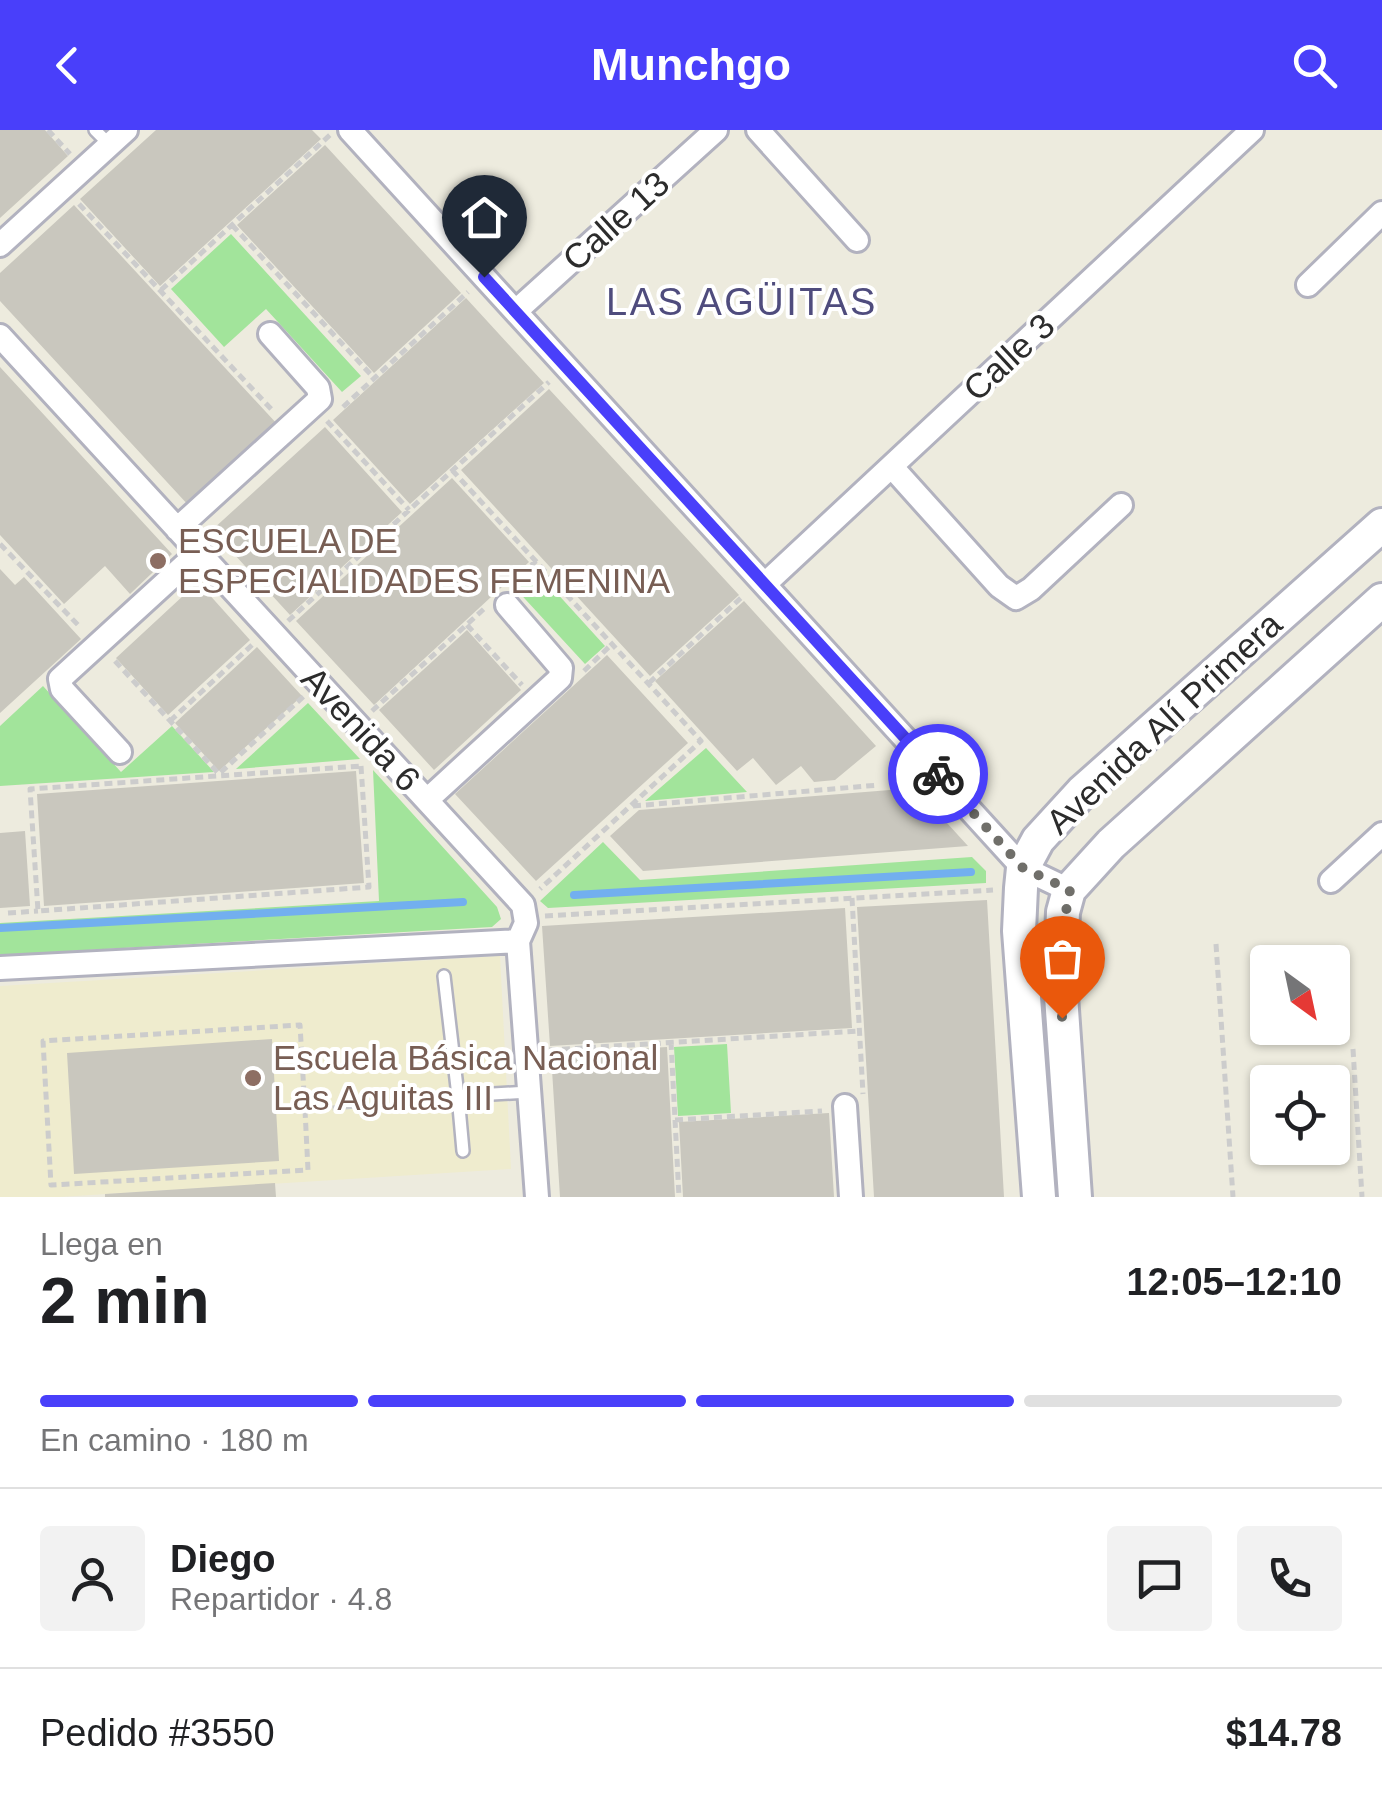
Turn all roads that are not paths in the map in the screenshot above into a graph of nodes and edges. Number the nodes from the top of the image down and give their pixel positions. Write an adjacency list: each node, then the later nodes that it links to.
1 (350, 130): 10 (street)
2 (716, 130): 10 (street, Calle 13)
3 (758, 130): 7 (street)
4 (1252, 130): 13 (street, Calle 3)
5 (110, 135): 8 (street)
6 (1382, 213): 9 (street)
7 (857, 240)
8 (0, 246)
9 (1308, 286)
10 (516, 311): 18 (street)
11 (270, 334): 16 (street)
12 (0, 336): 16 (street, Avenida 6)
13 (892, 466): 14 (street); 18 (street, Calle 3)
14 (1120, 506)
15 (1382, 525): 24 (main road, Avenida Alí Primera)
16 (177, 528): 17 (street, Avenida 6)
17 (199, 552): 21 (street); 22 (street, Avenida 6)
18 (763, 582): 24 (street)
19 (503, 597): 22 (street)
20 (1382, 600): 26 (main road, Avenida Alí Primera)
21 (120, 752)
22 (427, 800): 27 (street, Avenida 6)
23 (1382, 834): 25 (street)
24 (1022, 878): 26 (street); 36 (main road)
25 (1331, 881)
26 (1070, 890): 37 (main road, Avenida Alí Primera)
27 (518, 941): 28 (street); 30 (street)
28 (0, 968)
29 (444, 976): 31 (lane)
30 (529, 1092): 31 (lane); 34 (street)
31 (458, 1096): 33 (lane)
32 (851, 1107): 35 (street)
33 (463, 1152)
34 (535, 1197)
35 (851, 1197)
36 (1039, 1197)
37 (1075, 1197)

